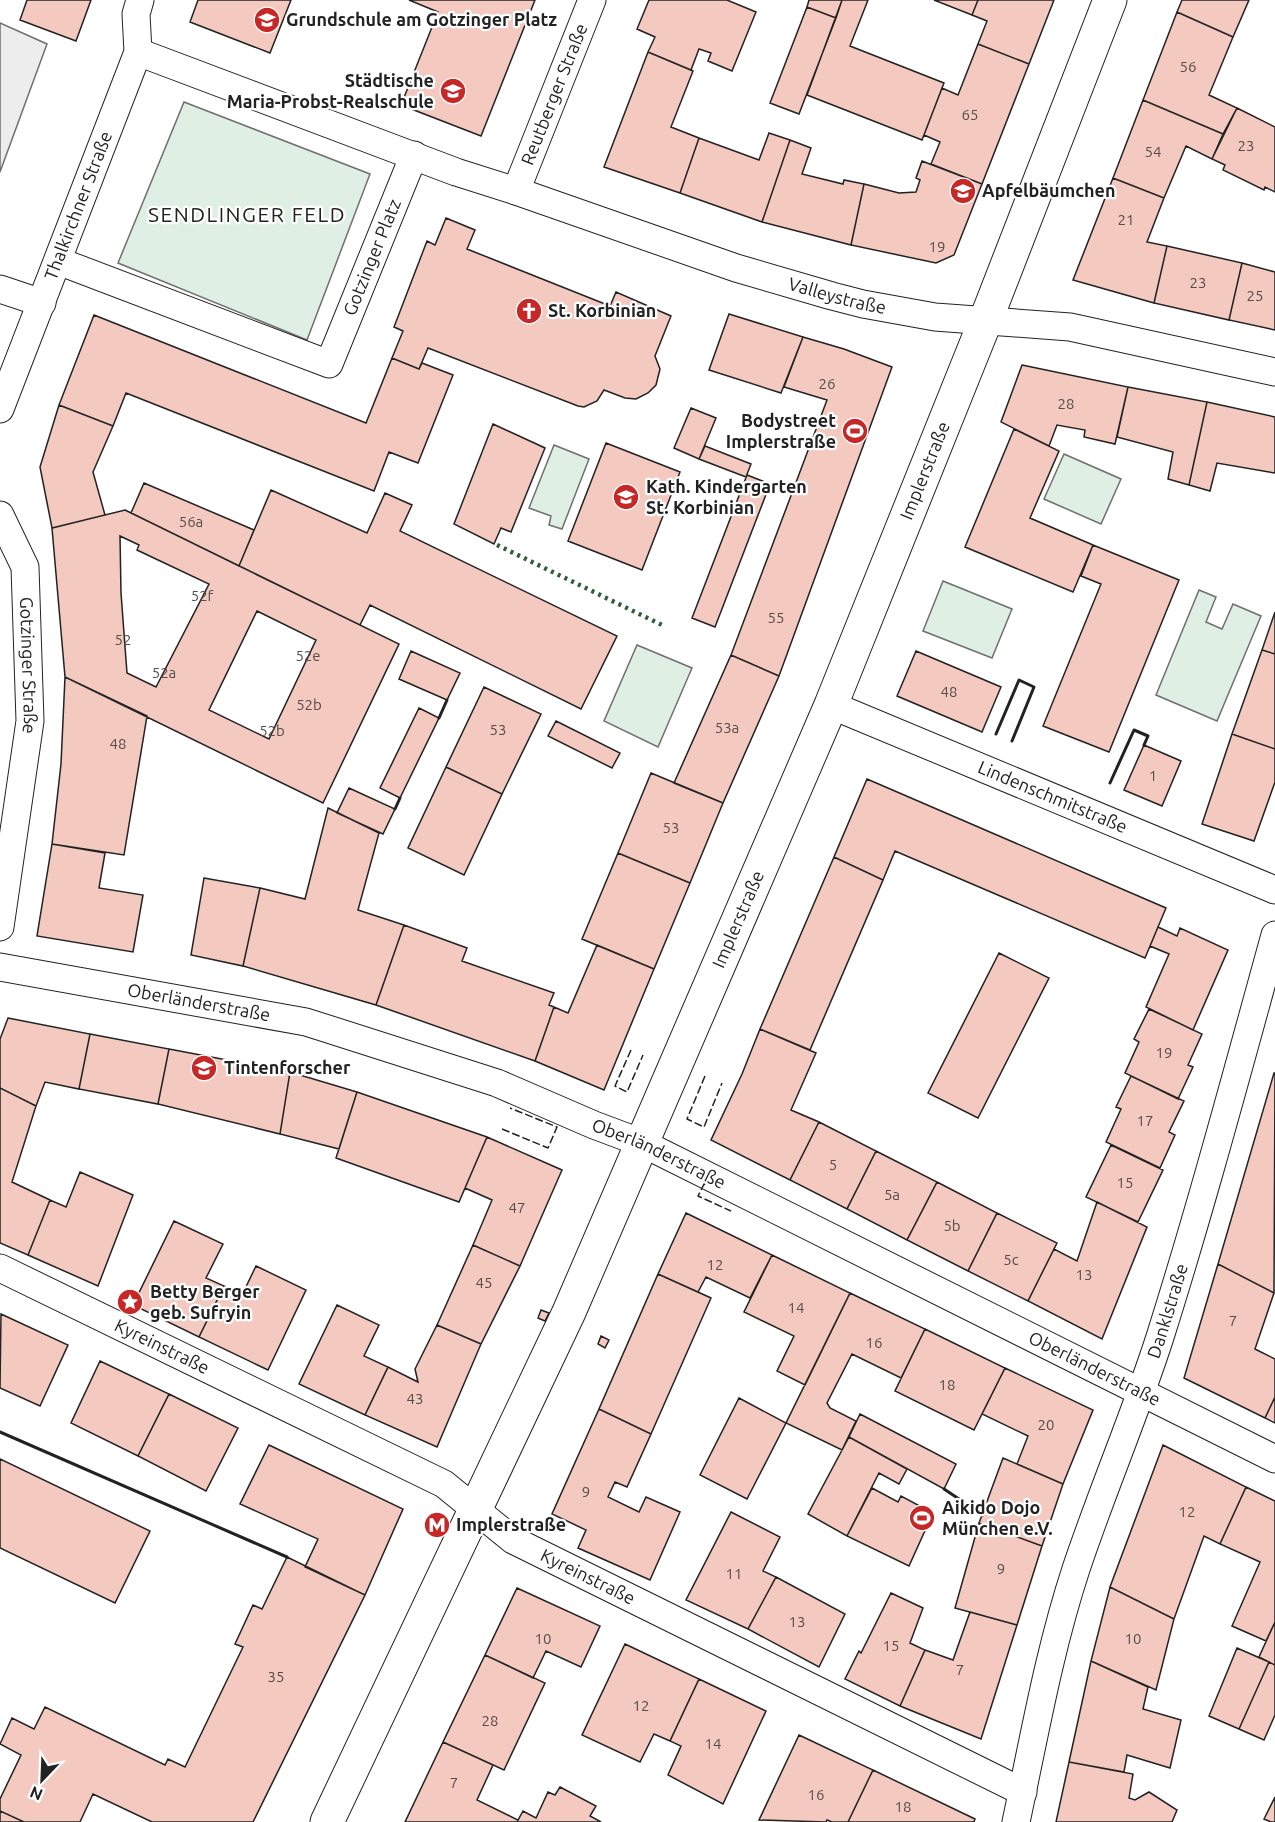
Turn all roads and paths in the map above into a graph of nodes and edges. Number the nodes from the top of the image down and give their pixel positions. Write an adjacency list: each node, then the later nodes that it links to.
1 (140, 0): 4 (street, Thalkirchner Straße)
2 (592, 0): 6 (street, Reutberger Straße)
3 (1110, 0): 10 (main road, Implerstraße)
4 (138, 52): 5 (street); 7 (street, Thalkirchner Straße)
5 (414, 155): 6 (street, Valleystraße); 7 (street, Gotzinger Platz)
6 (516, 191): 10 (street, Valleystraße)
7 (58, 261): 9 (street, Thalkirchner Straße)
8 (0, 289): 9 (street)
9 (42, 303): 12 (street, Thalkirchner Straße)
10 (985, 322): 11 (street, Valleystraße); 14 (main road, Implerstraße)
11 (1275, 372)
12 (0, 409)
13 (0, 515): 16 (street, Gotzinger Straße)
14 (831, 705): 15 (street, Lindenschmitstraße); 19 (main road, Implerstraße)
15 (1275, 890)
16 (0, 927)
17 (1275, 935): 21 (street, Danklstraße)
18 (0, 967): 19 (street, Oberländerstraße)
19 (656, 1149): 21 (street, Oberländerstraße); 23 (main road, Implerstraße)
20 (0, 1268): 23 (street, Kyreinstraße)
21 (1140, 1393): 22 (street, Oberländerstraße); 24 (street, Danklstraße)
22 (1275, 1459)
23 (475, 1510): 24 (street, Kyreinstraße); 25 (main road, Implerstraße)
24 (1023, 1792): 26 (street, Danklstraße)
25 (327, 1822)
26 (1016, 1822)

